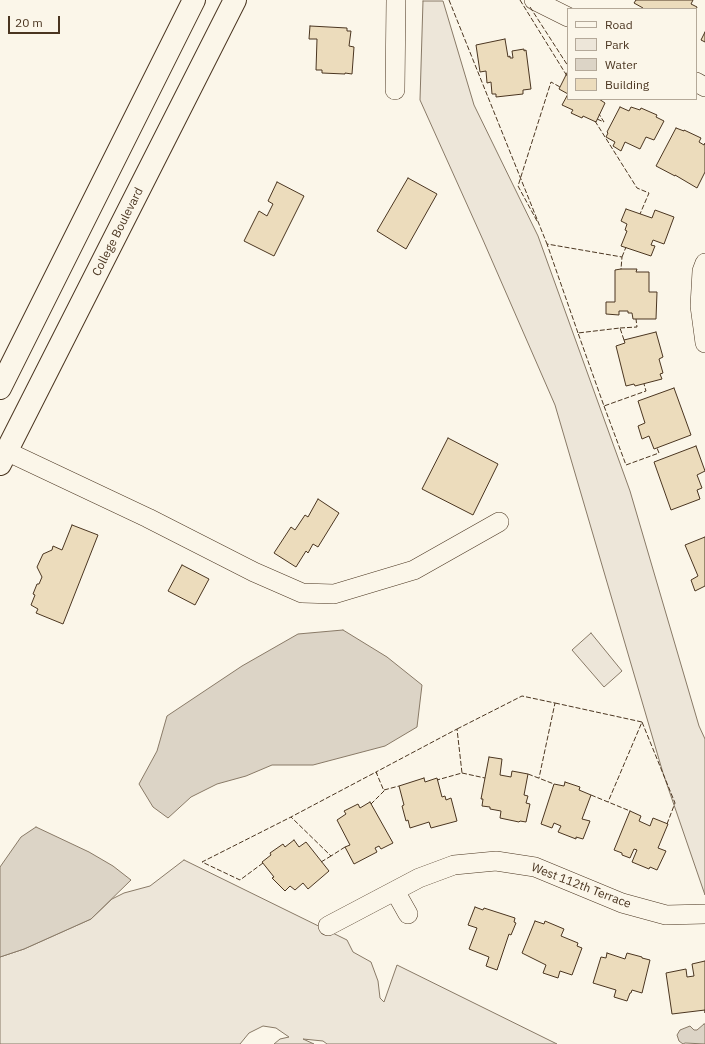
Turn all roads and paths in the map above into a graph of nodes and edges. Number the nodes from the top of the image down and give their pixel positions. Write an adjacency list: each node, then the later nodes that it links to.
1 (194, 0): 9 (main road)
2 (235, 0): 10 (main road, College Boulevard)
3 (396, 0): 6 (street)
4 (534, 0): 5 (street)
5 (567, 16)
6 (395, 90)
7 (705, 263): 8 (street)
8 (705, 343)
9 (0, 388)
10 (3, 458): 11 (street)
11 (499, 522)
12 (395, 891): 13 (street); 14 (street, West 112th Terrace); 15 (street, West 112th Terrace)
13 (408, 914)
14 (705, 914)
15 (328, 926)

